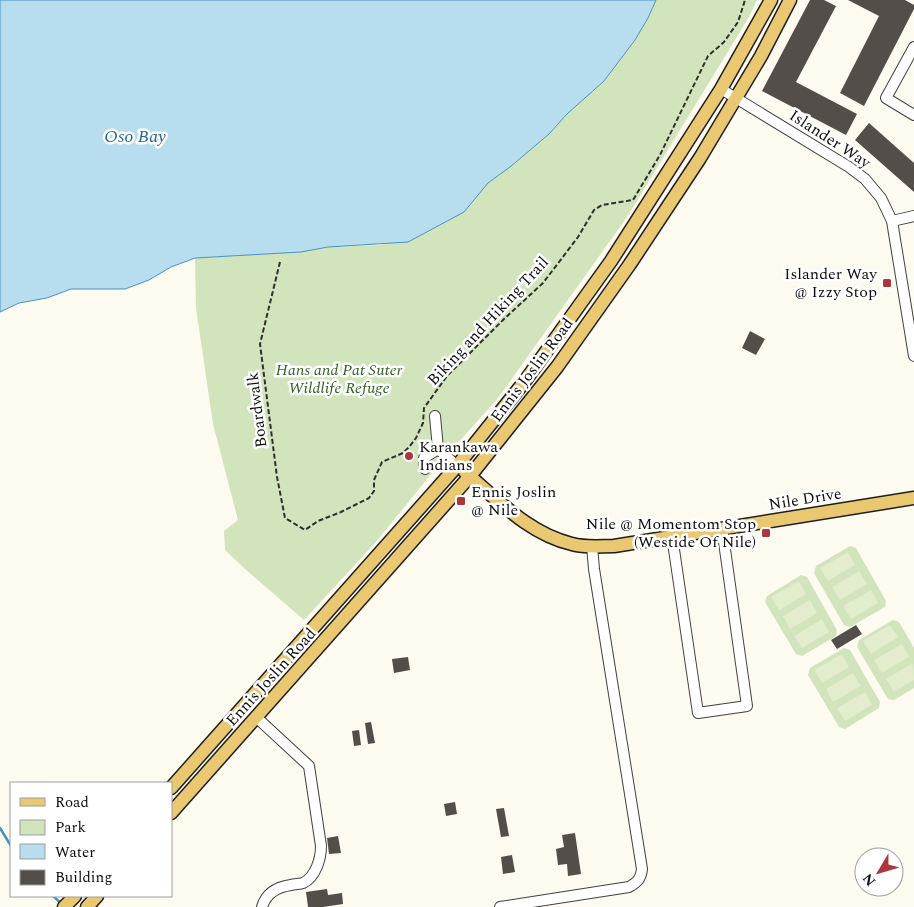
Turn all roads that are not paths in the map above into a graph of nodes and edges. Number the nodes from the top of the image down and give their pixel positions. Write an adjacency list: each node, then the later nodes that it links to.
1 (771, 0): 4 (main road, Ennis Joslin Road)
2 (790, 0): 5 (main road, Ennis Joslin Road)
3 (914, 47): 6 (street)
4 (721, 88): 5 (street, Islander Way); 13 (main road, Ennis Joslin Road)
5 (736, 98): 8 (street, Islander Way); 15 (main road, Ennis Joslin Road)
6 (914, 115)
7 (914, 216): 8 (street)
8 (892, 221): 9 (street, Islander Way)
9 (913, 343): 10 (street, Islander Way)
10 (914, 356)
11 (435, 416): 12 (street)
12 (438, 449): 13 (street); 14 (street)
13 (457, 466): 15 (main road, Nile Drive); 20 (main road, Ennis Joslin Road)
14 (425, 469)
15 (470, 476): 19 (main road, Nile Drive); 21 (main road, Ennis Joslin Road)
16 (914, 498): 17 (main road, Nile Drive)
17 (722, 528): 18 (main road, Nile Drive); 18 (street)
18 (672, 536): 19 (main road, Nile Drive)
19 (592, 546): 29 (street)
20 (244, 706): 21 (main road); 22 (main road, Ennis Joslin Road)
21 (256, 717): 23 (main road, Ennis Joslin Road); 28 (street)
22 (172, 787)
23 (172, 811)
24 (74, 897): 26 (main road)
25 (96, 897): 27 (main road)
26 (64, 907)
27 (86, 907)
28 (262, 907)
29 (500, 907)

